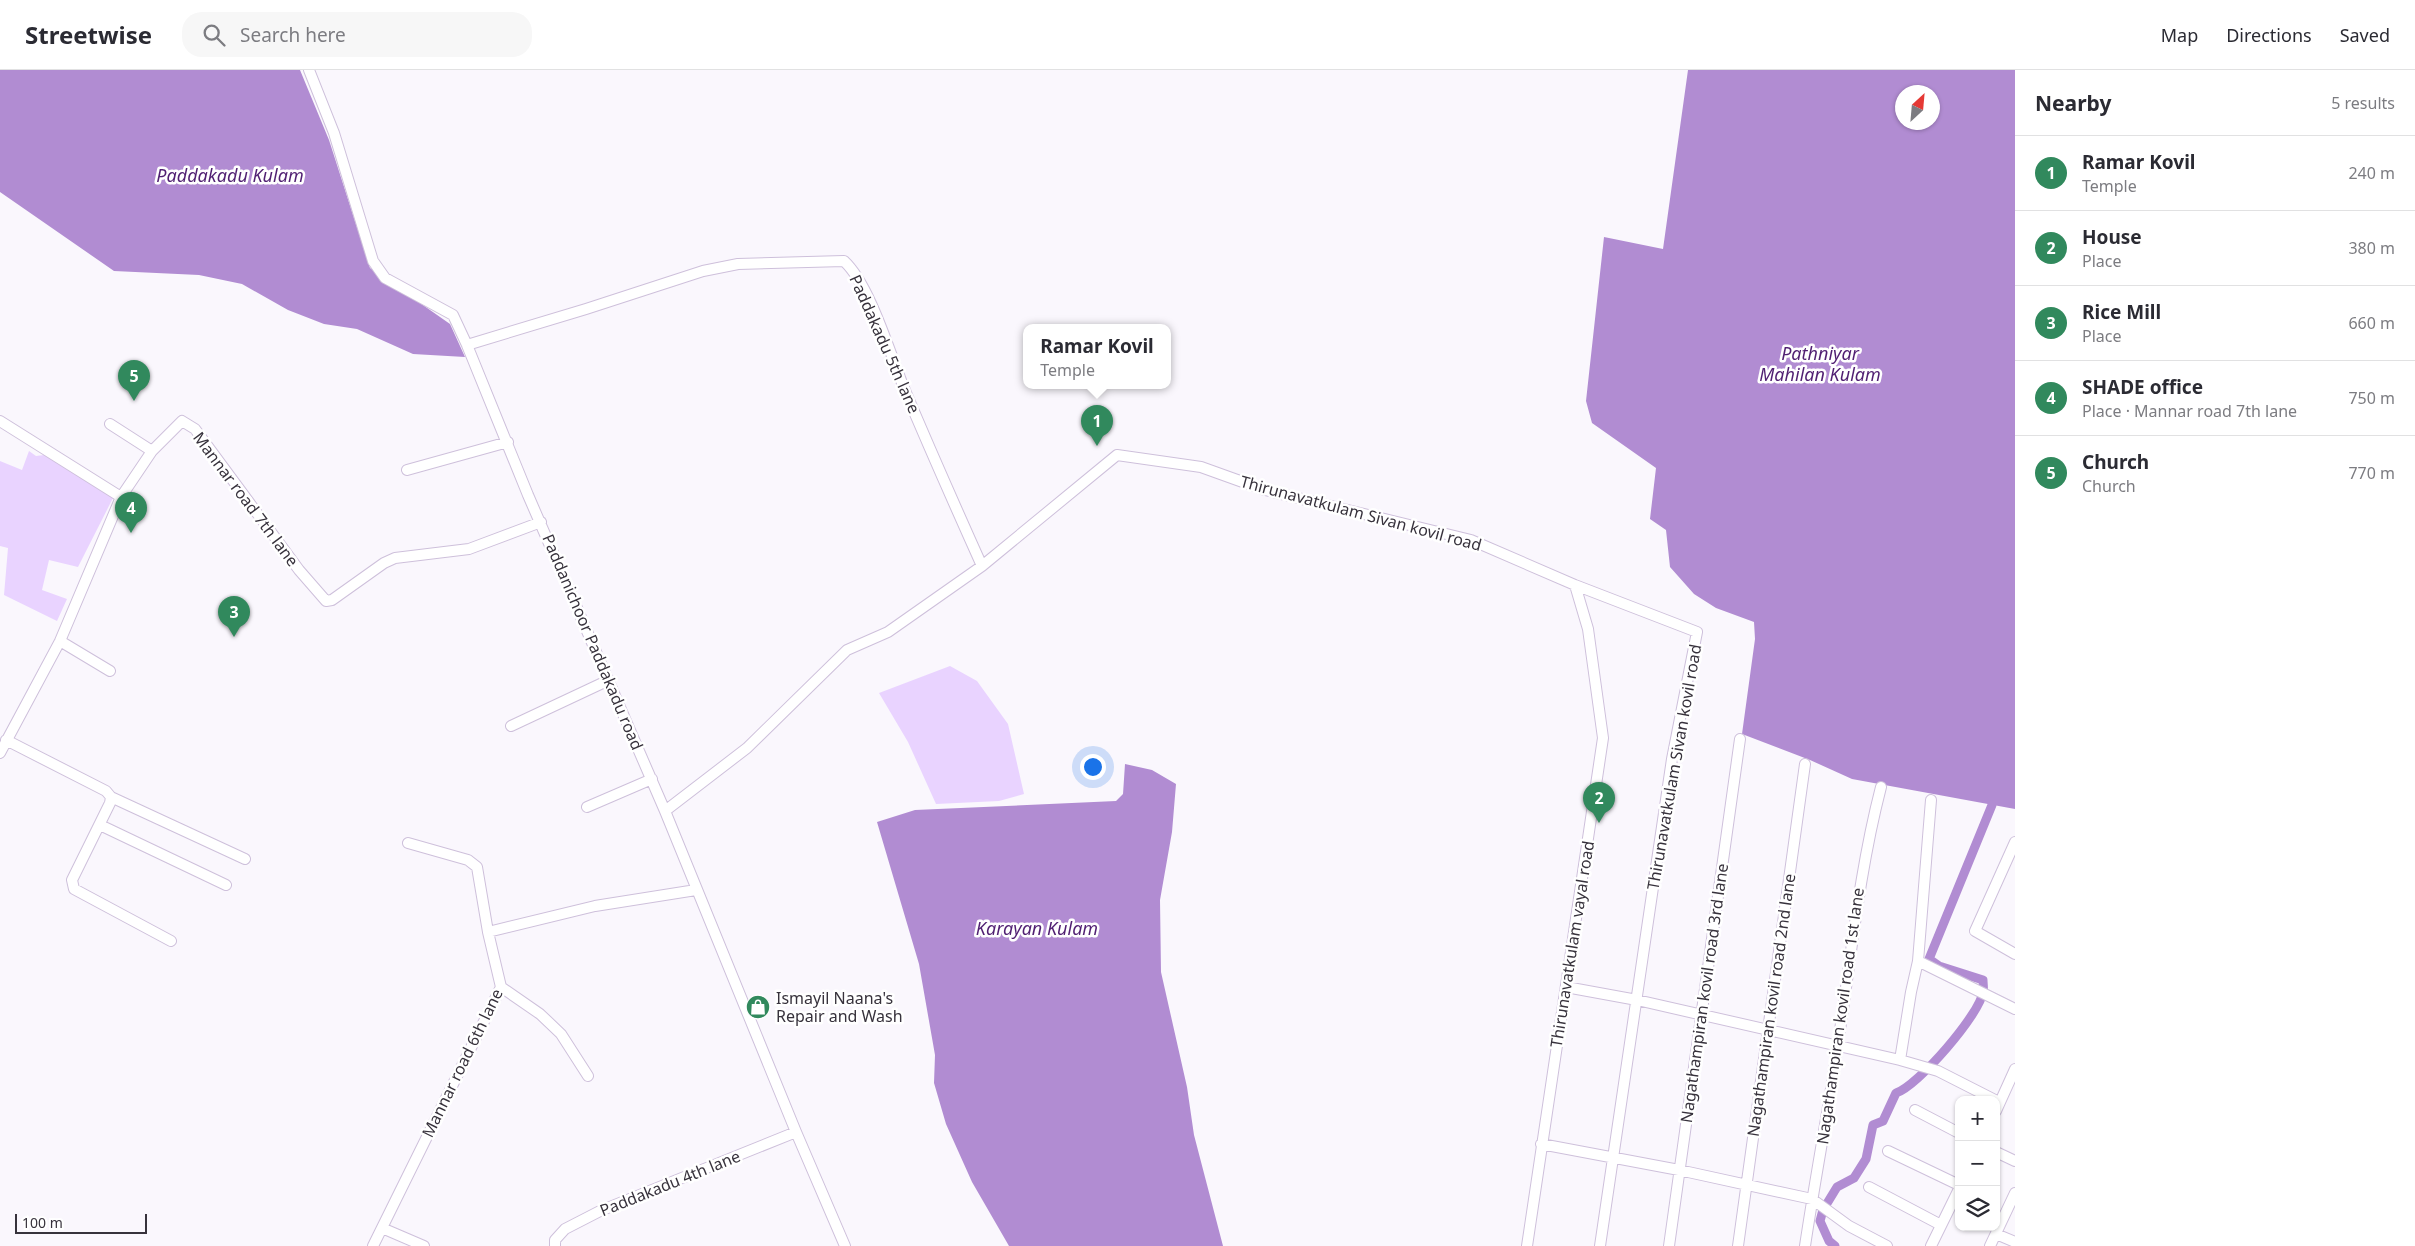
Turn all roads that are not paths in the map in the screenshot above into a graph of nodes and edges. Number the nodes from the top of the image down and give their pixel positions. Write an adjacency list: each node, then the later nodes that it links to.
1 (309, 70): 2 (street, Paddanichoor Paddakadu road)
2 (467, 345): 5 (street, Paddanichoor Paddakadu road); 10 (street, Paddakadu 5th lane)
3 (0, 421): 8 (street)
4 (110, 424): 6 (street)
5 (508, 442): 7 (street); 9 (street, Paddanichoor Paddakadu road)
6 (152, 451): 8 (street, Mannar road 7th lane); 9 (street, Mannar road 7th lane)
7 (407, 470)
8 (121, 497): 12 (street, Mannar road 7th lane)
9 (541, 522): 14 (street, Paddanichoor Paddakadu road)
10 (982, 566): 11 (street, Thirunavatkulam Sivan kovil road); 25 (street, Thirunavatkulam Sivan kovil road)
11 (1575, 585): 37 (street, Thirunavatkulam vayal road); 38 (street, Thirunavatkulam Sivan kovil road)
12 (60, 641): 13 (street); 17 (street, Mannar road 7th lane)
13 (110, 671)
14 (609, 680): 15 (street); 20 (street, Paddanichoor Paddakadu road)
15 (511, 726)
16 (1740, 739): 40 (street, Nagathampiran kovil road 3rd lane)
17 (6, 740): 18 (street, Mannar road 7th lane); 22 (street)
18 (0, 753)
19 (1805, 764): 41 (street, Nagathampiran kovil road 2nd lane)
20 (652, 779): 24 (street); 25 (street, Paddanichoor Paddakadu road)
21 (1880, 787): 42 (street, Nagathampiran kovil road 1st lane)
22 (111, 797): 26 (street); 29 (street)
23 (1931, 800): 35 (street)
24 (587, 807)
25 (665, 811): 31 (street, Paddanichoor Paddakadu road)
26 (100, 825): 30 (street); 33 (street)
27 (2015, 842): 34 (street)
28 (408, 844): 32 (street, Mannar road 6th lane)
29 (245, 859)
30 (226, 885)
31 (696, 890): 32 (street); 50 (street, Paddanichoor Paddakadu road)
32 (488, 932): 36 (street, Mannar road 6th lane)
33 (171, 941)
34 (2015, 954)
35 (1918, 961): 39 (street); 43 (street)
36 (501, 987): 45 (street); 64 (street, Mannar road 6th lane)
37 (1566, 987): 38 (street); 51 (street, Thirunavatkulam vayal road)
38 (1637, 1000): 40 (street); 54 (street, Thirunavatkulam Sivan kovil road)
39 (2015, 1009)
40 (1701, 1016): 41 (street); 56 (street, Nagathampiran kovil road 3rd lane)
41 (1768, 1030): 42 (street); 58 (street, Nagathampiran kovil road 2nd lane)
42 (1838, 1044): 43 (street); 62 (street, Nagathampiran kovil road 1st lane)
43 (1900, 1060): 46 (street)
44 (2015, 1069): 47 (street)
45 (588, 1076)
46 (1984, 1096)
47 (2000, 1097)
48 (1915, 1110): 49 (street)
49 (1955, 1131)
50 (796, 1132): 69 (street, Paddakadu 4th lane); 70 (street, Paddanichoor Paddakadu road)
51 (1541, 1144): 54 (street); 71 (street, Thirunavatkulam vayal road)
52 (1888, 1151): 57 (street)
53 (2000, 1154): 55 (street)
54 (1612, 1157): 56 (street); 72 (street, Thirunavatkulam Sivan kovil road)
55 (2015, 1161)
56 (1679, 1170): 58 (street); 73 (street, Nagathampiran kovil road 3rd lane)
57 (1955, 1183)
58 (1746, 1185): 62 (street); 74 (street, Nagathampiran kovil road 2nd lane)
59 (1869, 1187): 63 (street)
60 (2015, 1193): 65 (street)
61 (1955, 1197): 63 (street)
62 (1812, 1199): 75 (street, Nagathampiran kovil road 1st lane); 76 (street)
63 (1941, 1225): 77 (street)
64 (382, 1228): 67 (street, Mannar road 6th lane); 68 (street)
65 (1996, 1234): 66 (street); 78 (street)
66 (2015, 1242)
67 (374, 1246)
68 (424, 1246)
69 (555, 1246)
70 (845, 1246)
71 (1527, 1246)
72 (1600, 1246)
73 (1669, 1246)
74 (1738, 1246)
75 (1805, 1246)
76 (1887, 1246)
77 (1931, 1246)
78 (1990, 1246)

